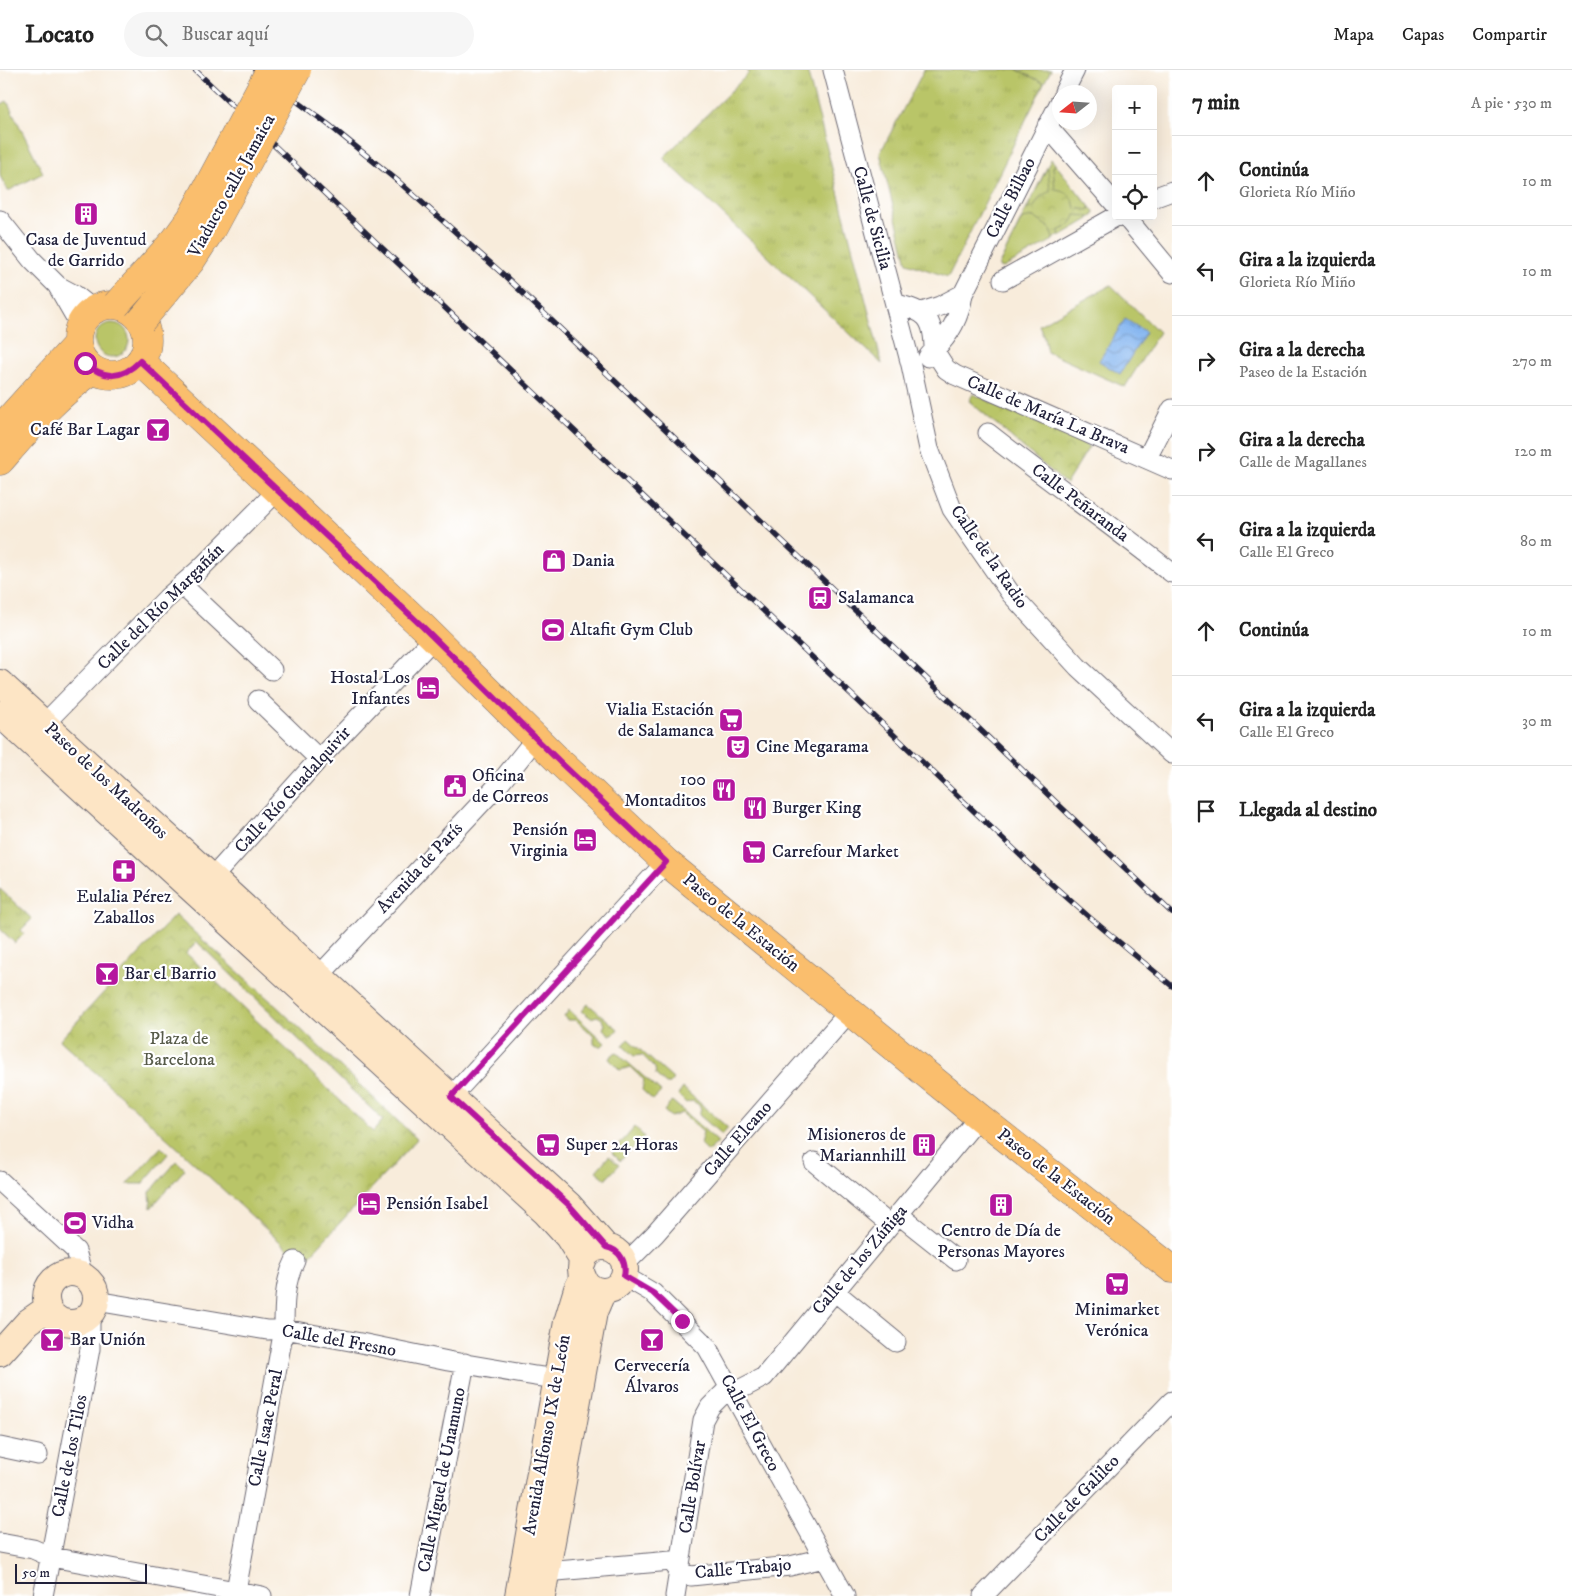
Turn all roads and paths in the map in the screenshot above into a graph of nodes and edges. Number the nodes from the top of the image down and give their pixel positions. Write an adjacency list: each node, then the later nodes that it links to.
1 (270, 70): 19 (main road, Viaducto calle Jamaica, bridge)
2 (297, 70): 20 (main road, Viaducto calle Jamaica, bridge)
3 (834, 70): 17 (street, Calle de Sicilia)
4 (1075, 70): 5 (street)
5 (1068, 85)
6 (1052, 117): 7 (street, Calle Bilbao)
7 (1047, 126): 10 (street); 16 (street, Calle Bilbao)
8 (1172, 191): 9 (street)
9 (1157, 197)
10 (1112, 200)
11 (1112, 219): 15 (street)
12 (0, 220): 19 (street)
13 (1128, 220): 14 (street)
14 (1172, 273)
15 (1003, 280)
16 (963, 294): 18 (street); 21 (street, Calle Bilbao)
17 (896, 304): 18 (street); 23 (street, Calle de Sicilia)
18 (922, 312): 21 (street)
19 (92, 321): 20 (main road); 24 (main road); 26 (main road, Viaducto calle Jamaica)
20 (141, 321): 22 (main road)
21 (934, 350): 23 (street, Calle Bilbao); 28 (street, Calle de María La Brava)
22 (140, 361): 24 (main road); 31 (main road, Paseo de la Estación)
23 (911, 365): 41 (street, Calle de la Radio)
24 (93, 370): 29 (main road)
25 (1172, 409): 28 (street)
26 (0, 429)
27 (988, 433): 32 (street, Calle Peñaranda)
28 (1146, 458): 30 (street, Calle de María La Brava)
29 (0, 460)
30 (1172, 470)
31 (278, 490): 33 (street, Calle del Río Margañán); 34 (main road, Paseo de la Estación)
32 (1172, 573)
33 (182, 584): 35 (street); 39 (street, Calle del Río Margañán)
34 (434, 638): 40 (main road, Paseo de la Estación); 42 (street, Calle Río Guadalquivir)
35 (272, 670)
36 (0, 683): 39 (main road, Paseo de los Madroños)
37 (258, 700): 42 (street)
38 (0, 714): 45 (main road, Paseo de los Madroños)
39 (44, 724): 44 (main road, Paseo de los Madroños)
40 (536, 738): 43 (main road, Paseo de la Estación); 46 (street, Avenida de París)
41 (1172, 754)
42 (319, 759): 44 (street, Calle Río Guadalquivir)
43 (666, 862): 48 (main road, Paseo de la Estación); 49 (street)
44 (212, 878): 45 (street); 46 (main road)
45 (209, 904): 47 (main road)
46 (320, 976): 47 (street); 49 (main road)
47 (316, 1003): 49 (main road)
48 (850, 1012): 50 (main road, Paseo de la Estación); 57 (street, Calle Elcano)
49 (441, 1102): 57 (main road, Calle El Greco)
50 (979, 1117): 53 (street, Calle de los Zúñiga); 58 (main road, Paseo de la Estación)
51 (814, 1162): 53 (street)
52 (0, 1181): 56 (street)
53 (894, 1220): 54 (street); 59 (street, Calle de los Zúñiga)
54 (956, 1260)
55 (295, 1261): 62 (street, Calle Isaac Peral)
56 (81, 1266): 60 (main road); 61 (main road)
57 (604, 1269): 66 (main road, Avenida Alfonso IX de León); 67 (street, Calle El Greco)
58 (1172, 1269)
59 (834, 1292): 63 (street); 67 (street, Calle de los Zúñiga)
60 (48, 1308): 61 (main road); 64 (main road)
61 (93, 1308): 62 (street, Calle del Fresno); 72 (street, Calle de los Tilos)
62 (284, 1329): 65 (street, Calle del Fresno); 76 (street, Calle Isaac Peral)
63 (896, 1342)
64 (0, 1353)
65 (465, 1363): 66 (street, Calle del Fresno); 79 (street, Calle Miguel de Unamuno)
66 (569, 1380): 75 (main road, Avenida Alfonso IX de León); 80 (main road, Avenida Alfonso IX de León)
67 (732, 1390): 73 (street, Calle El Greco); 74 (street, Calle Bolívar)
68 (1172, 1401): 83 (street, Calle de Galileo)
69 (0, 1447): 70 (street)
70 (38, 1455)
71 (0, 1543): 72 (street)
72 (50, 1557): 76 (street); 77 (street, Calle de los Tilos)
73 (824, 1558): 74 (street, Calle Trabajo); 82 (street, Calle El Greco)
74 (680, 1572): 75 (street, Calle Trabajo); 81 (street, Calle Bolívar)
75 (544, 1584)
76 (235, 1594): 78 (street)
77 (43, 1596)
78 (262, 1596)
79 (420, 1596)
80 (518, 1596)
81 (675, 1596)
82 (845, 1596)
83 (983, 1596)

